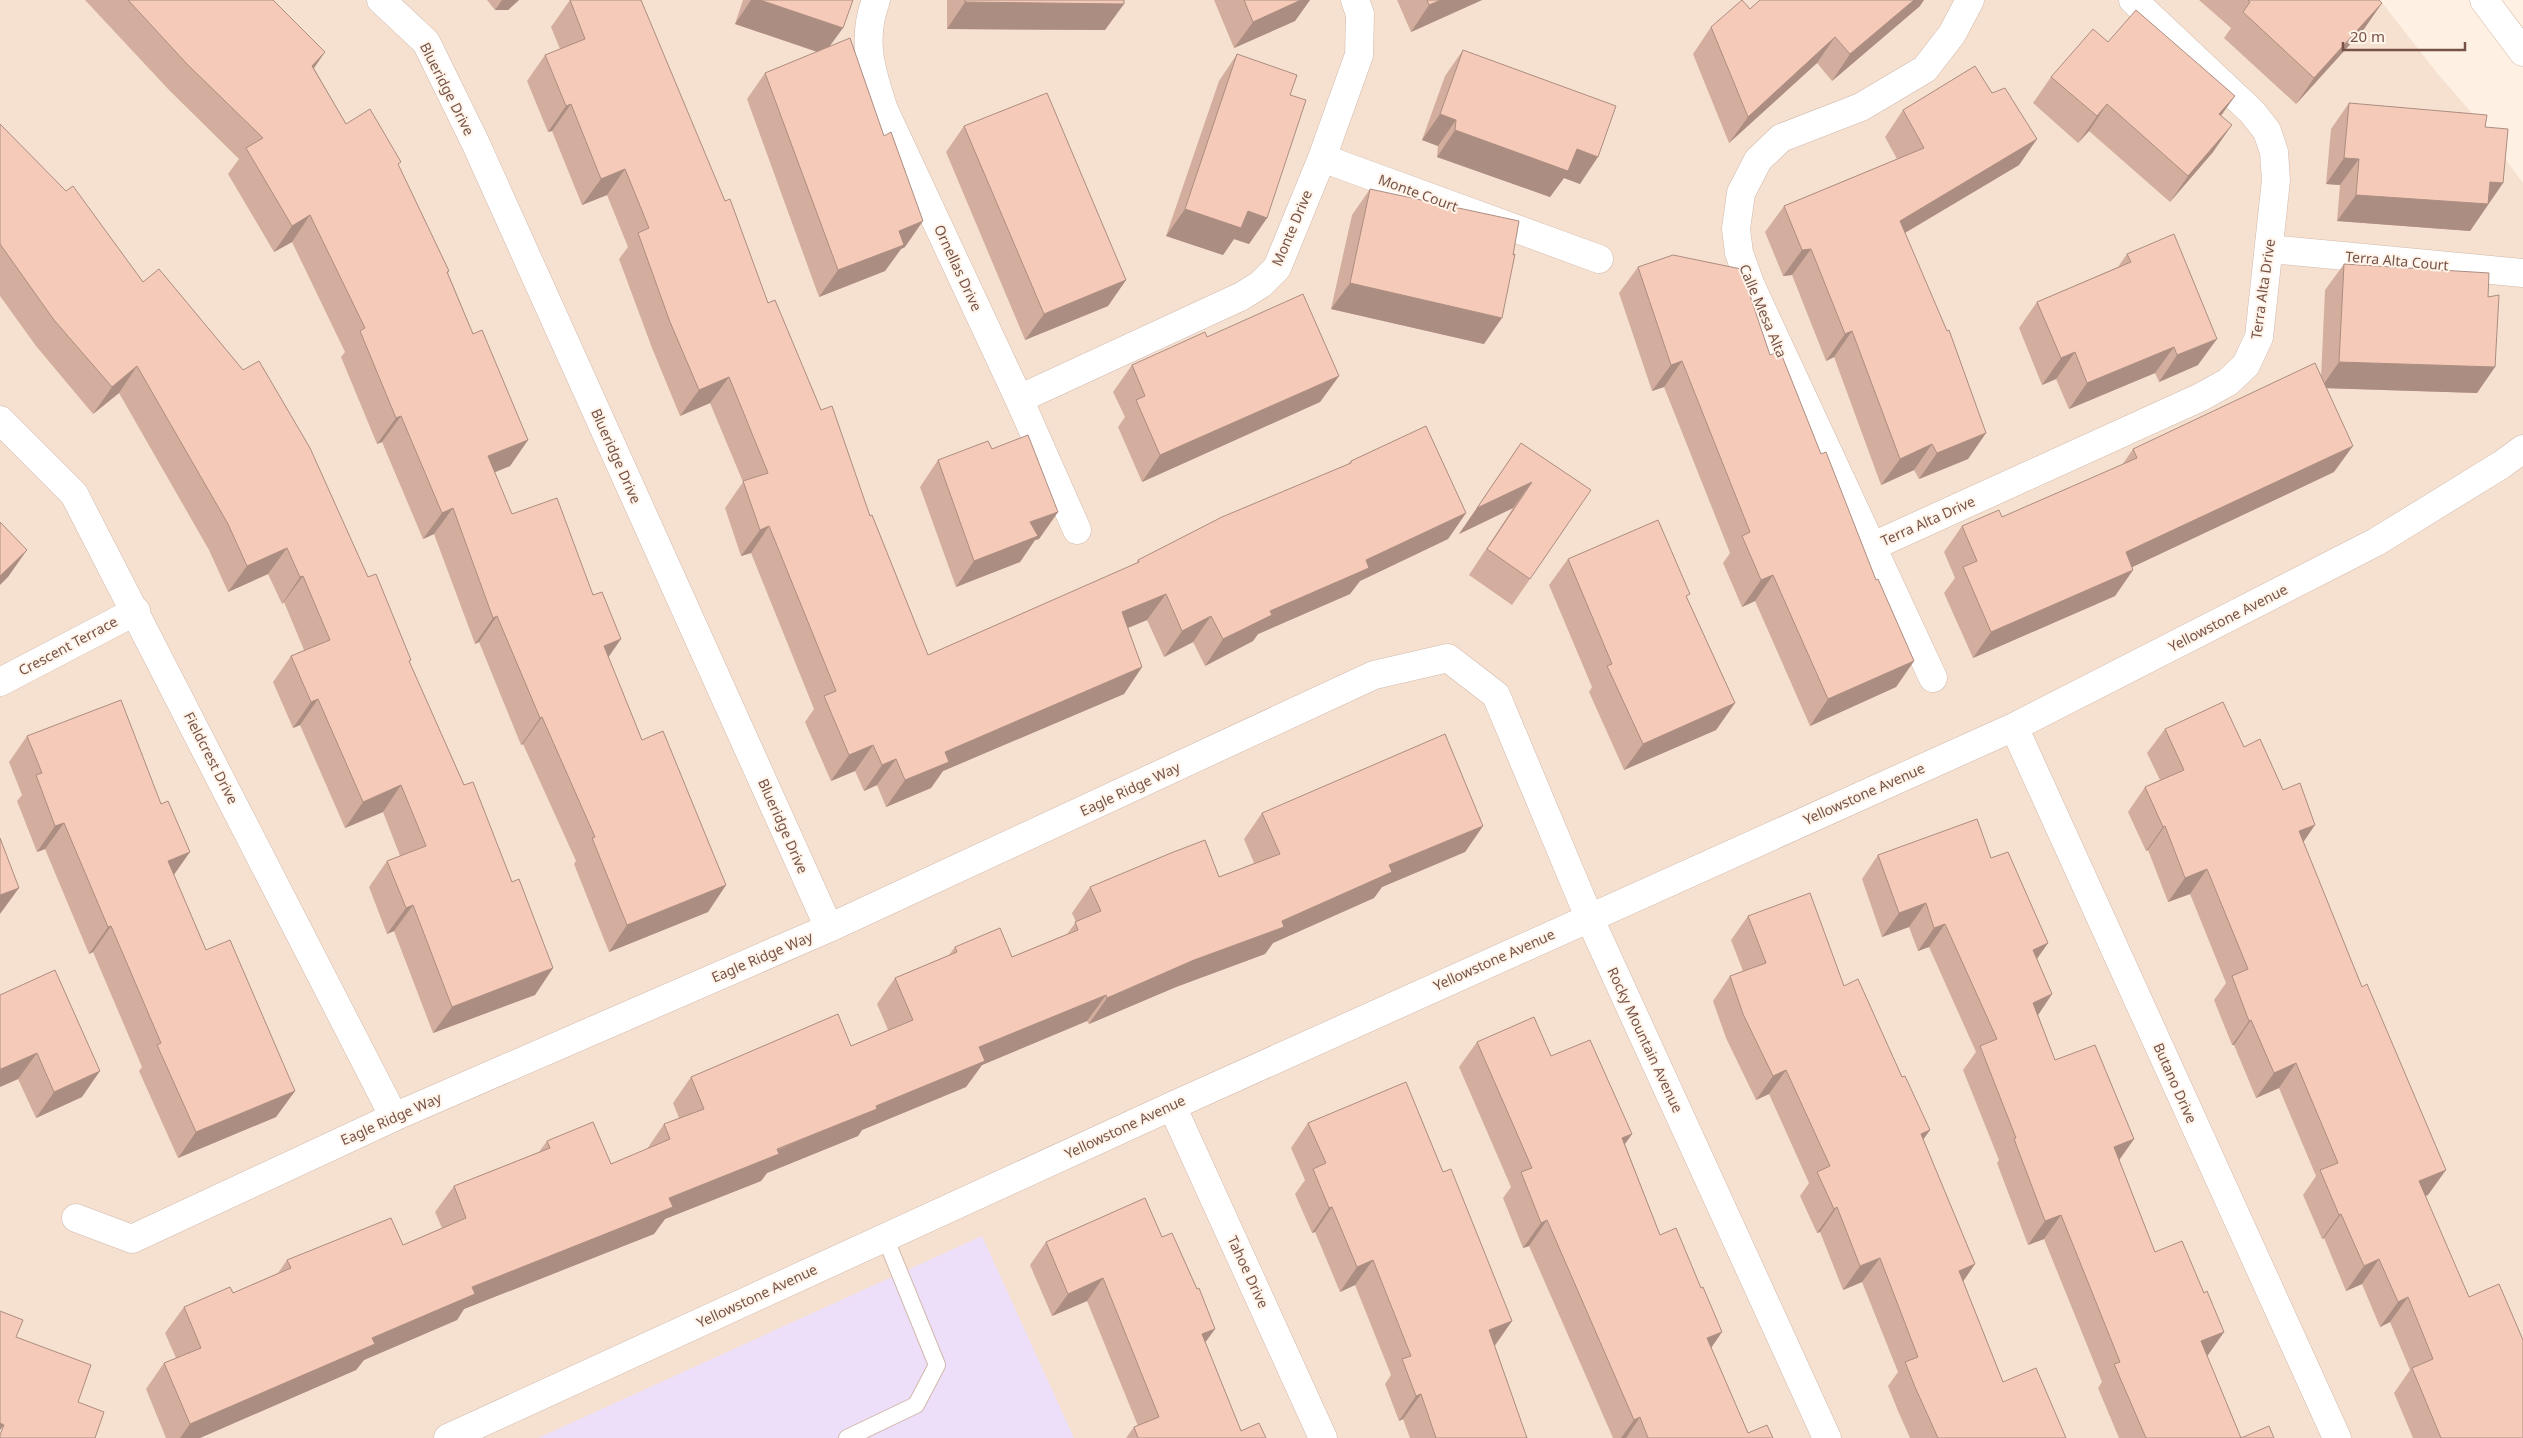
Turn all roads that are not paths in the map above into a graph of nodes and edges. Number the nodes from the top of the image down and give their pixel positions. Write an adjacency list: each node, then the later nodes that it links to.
1 (381, 0): 23 (street, Blueridge Drive)
2 (876, 0): 12 (street, Ornellas Drive)
3 (1354, 0): 8 (street, Monte Drive)
4 (1970, 0): 16 (street, Calle Mesa Alta)
5 (2133, 0): 9 (street, Terra Alta Drive)
6 (2484, 0): 7 (street)
7 (2523, 52)
8 (1322, 158): 10 (street, Monte Court); 12 (street, Monte Drive)
9 (2270, 249): 11 (street, Terra Alta Court); 16 (street, Terra Alta Drive)
10 (1599, 259)
11 (2523, 273)
12 (1019, 399): 15 (street, Ornellas Drive)
13 (0, 420): 17 (street, Fieldcrest Drive)
14 (2523, 449): 21 (street, Yellowstone Avenue)
15 (1077, 530)
16 (1871, 547): 19 (street, Calle Mesa Alta)
17 (136, 611): 20 (street, Crescent Terrace); 25 (street, Fieldcrest Drive)
18 (1448, 658): 22 (street, Rocky Mountain Avenue); 23 (street, Eagle Ridge Way)
19 (1933, 678)
20 (0, 682)
21 (2014, 727): 22 (street, Yellowstone Avenue); 32 (street, Butano Drive)
22 (1589, 917): 24 (street, Yellowstone Avenue); 31 (street, Rocky Mountain Avenue)
23 (829, 928): 25 (street, Eagle Ridge Way)
24 (1172, 1106): 27 (street, Yellowstone Avenue); 30 (street, Tahoe Drive)
25 (394, 1117): 26 (street, Eagle Ridge Way)
26 (76, 1218)
27 (885, 1237): 28 (street, Yellowstone Avenue); 29 (lane)
28 (448, 1438)
29 (847, 1438)
30 (1324, 1438)
31 (1827, 1438)
32 (2337, 1438)

